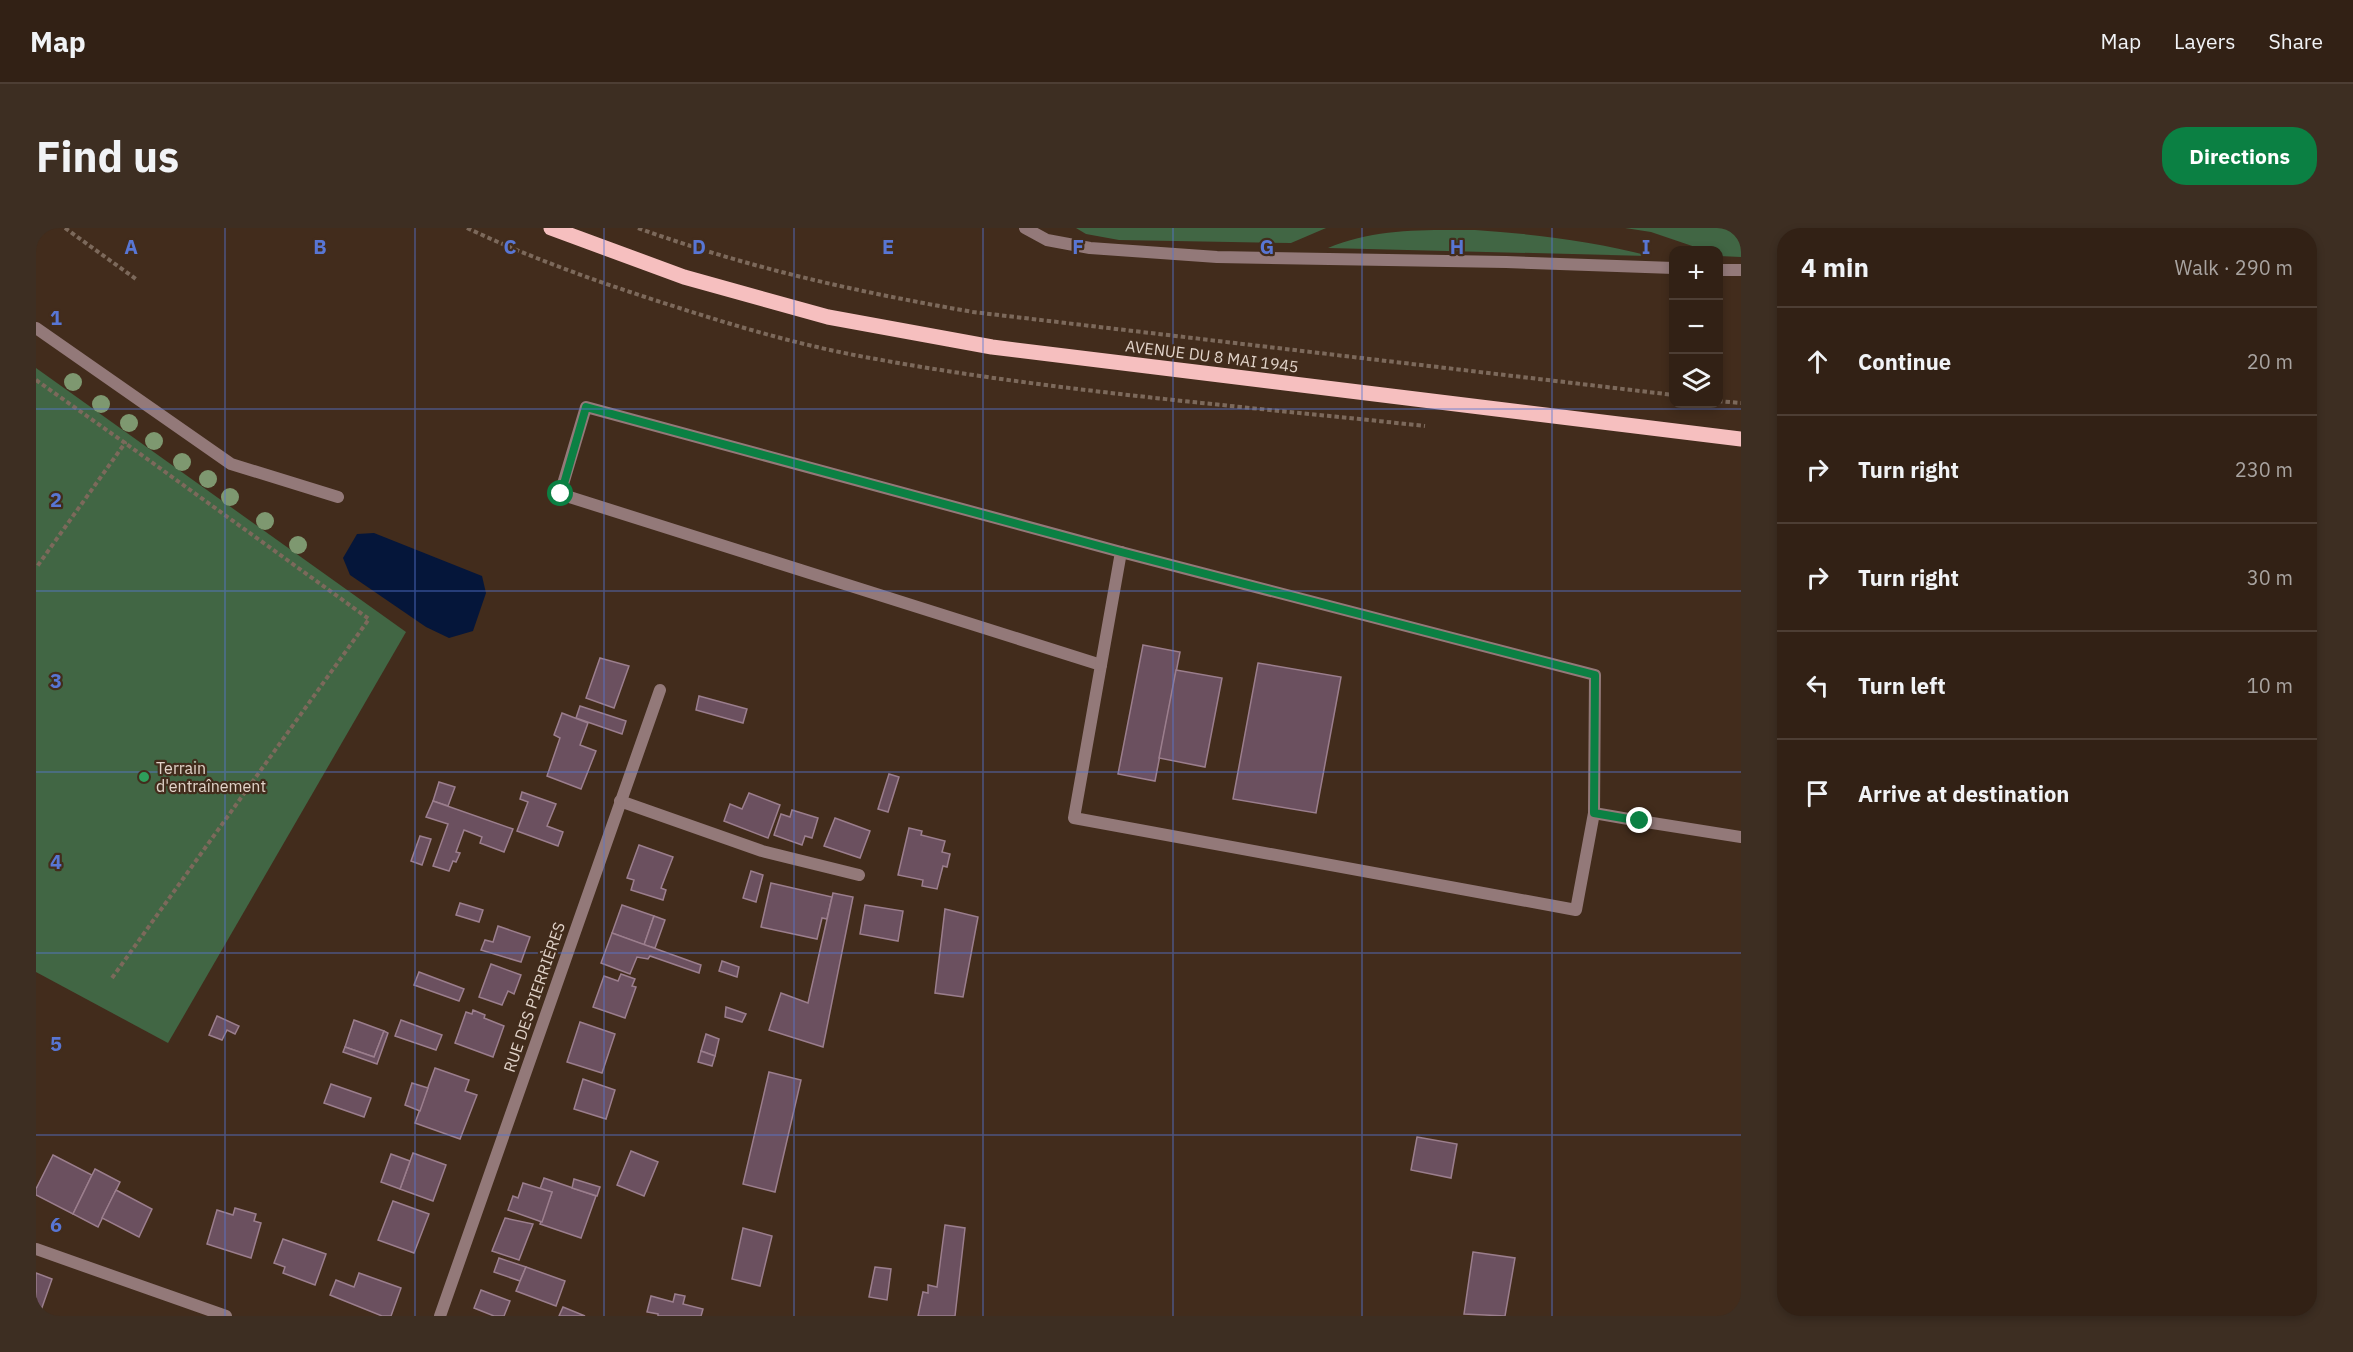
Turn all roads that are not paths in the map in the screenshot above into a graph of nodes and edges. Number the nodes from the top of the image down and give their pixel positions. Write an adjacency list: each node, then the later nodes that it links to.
1 (551, 228): 7 (main road, AVENUE DU 8 MAI 1945)
2 (1025, 228): 3 (street)
3 (1669, 268)
4 (1723, 270): 5 (street)
5 (1741, 270)
6 (36, 328): 8 (street)
7 (1741, 440)
8 (338, 497)
9 (1121, 552): 10 (street); 10 (street); 13 (street)
10 (1101, 665): 13 (street)
11 (660, 690): 12 (street, RUE DES PIERRIÈRES)
12 (620, 801): 15 (street); 18 (street, RUE DES PIERRIÈRES)
13 (1594, 813): 14 (street)
14 (1741, 837)
15 (859, 875)
16 (36, 1249): 17 (street)
17 (226, 1316)
18 (440, 1316)

